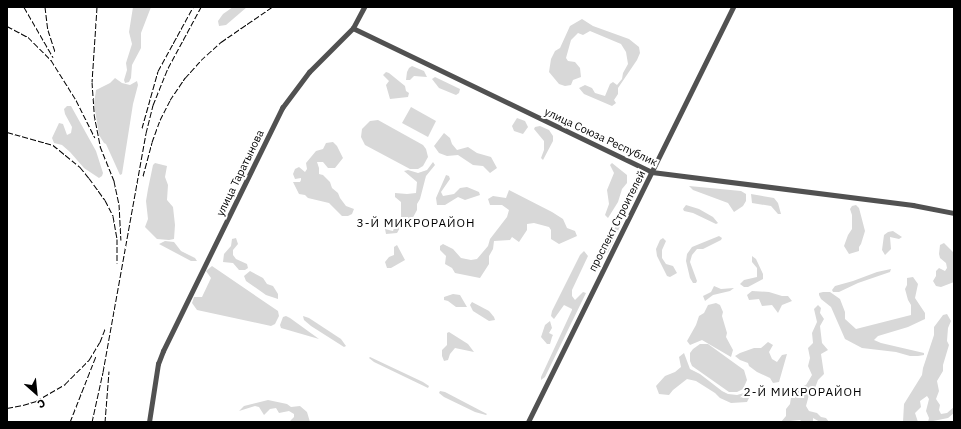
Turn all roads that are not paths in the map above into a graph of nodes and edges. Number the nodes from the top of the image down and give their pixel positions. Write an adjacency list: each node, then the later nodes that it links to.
1 (364, 7): 3 (street, улица Таратынова)
2 (733, 7): 4 (street, проспект Строителей)
3 (353, 28): 4 (street, улица Союза Республик); 6 (street, улица Таратынова)
4 (652, 172): 5 (street, улица Союза Республик); 7 (street, проспект Строителей)
5 (954, 213)
6 (149, 422)
7 (528, 422)

